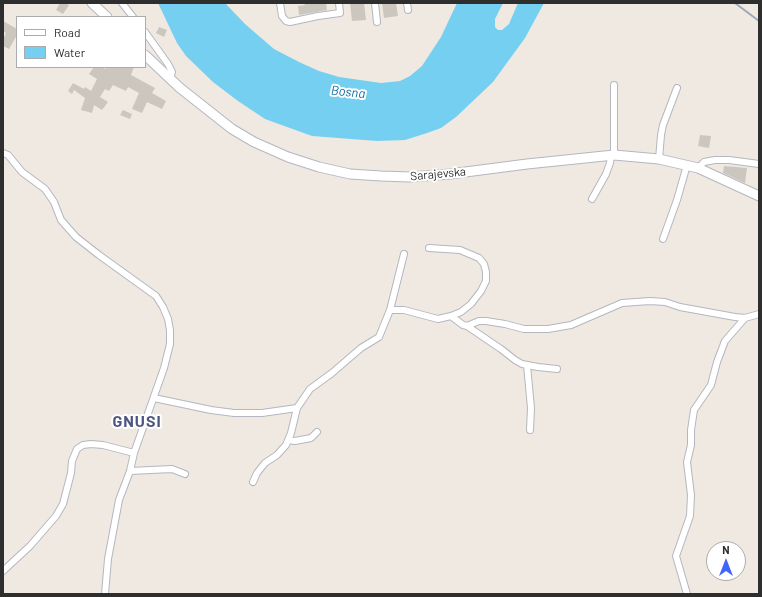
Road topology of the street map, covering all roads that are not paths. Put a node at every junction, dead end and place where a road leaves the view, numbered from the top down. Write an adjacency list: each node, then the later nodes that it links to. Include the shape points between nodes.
1 (92, 3): 6 (main road)
2 (122, 3): 7 (street)
3 (280, 3): 4 (street, via 282,16 290,22 340,14)
4 (340, 3)
5 (375, 3): 8 (street)
6 (105, 16)
7 (132, 16)
8 (377, 22)
9 (146, 33): 11 (street, via 168,64 172,72)
10 (146, 56): 11 (main road, Sarajevska)
11 (170, 79): 15 (main road, Sarajevska, via 232,129 254,142 288,158 350,174 410,177)
12 (614, 85): 15 (street)
13 (676, 88): 16 (street, via 663,125)
14 (3, 153): 32 (street, via 8,155 22,172 45,189 54,202 61,220 76,237 156,296 163,307 168,319 170,344)
15 (612, 156): 16 (main road, Sarajevska); 21 (street, via 606,174)
16 (659, 159): 18 (main road, Sarajevska)
17 (759, 164): 19 (street, via 714,160 704,162)
18 (687, 165): 19 (main road, Sarajevska); 22 (street)
19 (698, 168): 20 (main road, Sarajevska)
20 (759, 196)
21 (592, 199)
22 (663, 239)
23 (428, 248): 27 (street, via 460,250 479,258 484,264 486,281 481,291 471,304)
24 (404, 254): 25 (street)
25 (390, 310): 27 (street, via 404,310 438,319); 33 (street, via 379,337 361,348 310,389)
26 (759, 314): 28 (street)
27 (451, 316): 29 (street)
28 (745, 318): 29 (street, via 650,301 622,303 571,324 548,329 524,329 486,321); 43 (street, via 725,341 712,385 694,410 687,462 691,495 690,516 676,556)
29 (467, 326): 30 (street)
30 (527, 366): 31 (street); 34 (street, via 531,408)
31 (557, 368)
32 (154, 398): 33 (street, via 234,413 262,413); 37 (street)
33 (297, 408): 36 (street)
34 (530, 430)
35 (317, 432): 36 (street, via 311,438)
36 (288, 440): 40 (street, via 283,450 257,473)
37 (134, 453): 38 (street); 41 (street, via 91,444 77,449 63,504 56,516 30,546)
38 (130, 471): 39 (street, via 172,469); 42 (street, via 119,500 108,559)
39 (185, 474)
40 (253, 482)
41 (3, 571)
42 (105, 594)
43 (687, 594)

